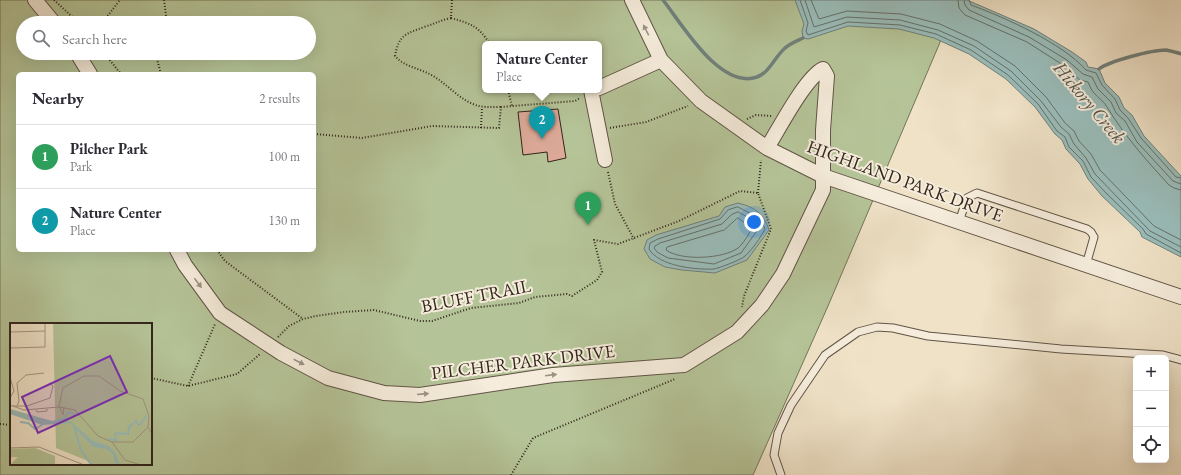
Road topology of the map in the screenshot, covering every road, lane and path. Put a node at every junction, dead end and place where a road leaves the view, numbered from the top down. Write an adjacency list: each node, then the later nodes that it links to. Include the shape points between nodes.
1 (35, 0): 7 (street)
2 (54, 0): 8 (path)
3 (120, 0): 9 (path)
4 (164, 0): 10 (path)
5 (452, 0): 11 (path)
6 (632, 0): 16 (street, HIGHLAND PARK DRIVE, one-way to 6)
7 (48, 16)
8 (71, 16)
9 (107, 16)
10 (166, 16)
11 (451, 18): 12 (path, via 481,30); 26 (path, via 410,31 397,44 395,56 400,62 432,75 461,98)
12 (488, 41)
13 (81, 60): 17 (street)
14 (110, 60): 18 (path)
15 (157, 60): 19 (path)
16 (661, 60): 20 (street); 24 (street, HIGHLAND PARK DRIVE)
17 (89, 72)
18 (120, 72)
19 (160, 72)
20 (602, 86)
21 (509, 93): 25 (path)
22 (589, 93): 25 (path, via 575,101)
23 (594, 93): 31 (street)
24 (701, 101): 29 (street, HIGHLAND PARK DRIVE); 31 (path, via 646,122)
25 (512, 106): 27 (path)
26 (482, 107): 27 (path); 30 (path)
27 (501, 107): 30 (path, via 499,128)
28 (785, 119): 29 (path, via 756,115); 33 (street); 35 (street, PILCHER PARK DRIVE, via 817,72 823,69 827,76)
29 (733, 125): 33 (street, HIGHLAND PARK DRIVE)
30 (481, 128): 32 (path, via 432,126 362,138)
31 (599, 130): 34 (street)
32 (316, 134)
33 (767, 148): 35 (street, HIGHLAND PARK DRIVE)
34 (605, 160): 37 (path, via 615,204)
35 (823, 176): 36 (street, HIGHLAND PARK DRIVE); 45 (street, PILCHER PARK DRIVE, one-way to 35, via 328,378 384,392 420,394 553,375 684,365 737,332 762,305 790,260 823,190)
36 (959, 222): 40 (street, HIGHLAND PARK DRIVE); 40 (lane, via 967,198 977,193 1087,229 1094,237)
37 (634, 239): 42 (path, via 679,222 740,191 758,193 771,229 744,296); 44 (path, BLUFF TRAIL, via 618,244 594,240 602,272 597,280 572,296 567,294 535,297 519,303 471,308 432,321 420,321 374,310)
38 (178, 252): 43 (street, PILCHER PARK DRIVE, one-way to 43)
39 (219, 252): 44 (path, via 225,260)
40 (1086, 265): 41 (street, HIGHLAND PARK DRIVE)
41 (1181, 297)
42 (741, 310)
43 (220, 312): 45 (street, PILCHER PARK DRIVE); 49 (path)
44 (303, 319): 45 (path, BLUFF TRAIL, via 290,326)
45 (269, 345): 49 (path, BLUFF TRAIL, via 237,374)
46 (1181, 360): 53 (lane, via 1163,355 1061,349 928,336 893,328 878,327 858,332 825,355 791,405 778,433 774,455)
47 (678, 377): 52 (path, via 533,438)
48 (152, 378): 49 (path, BLUFF TRAIL)
49 (188, 386)
50 (0, 424): 51 (path)
51 (10, 425)
52 (511, 475)
53 (781, 475)

